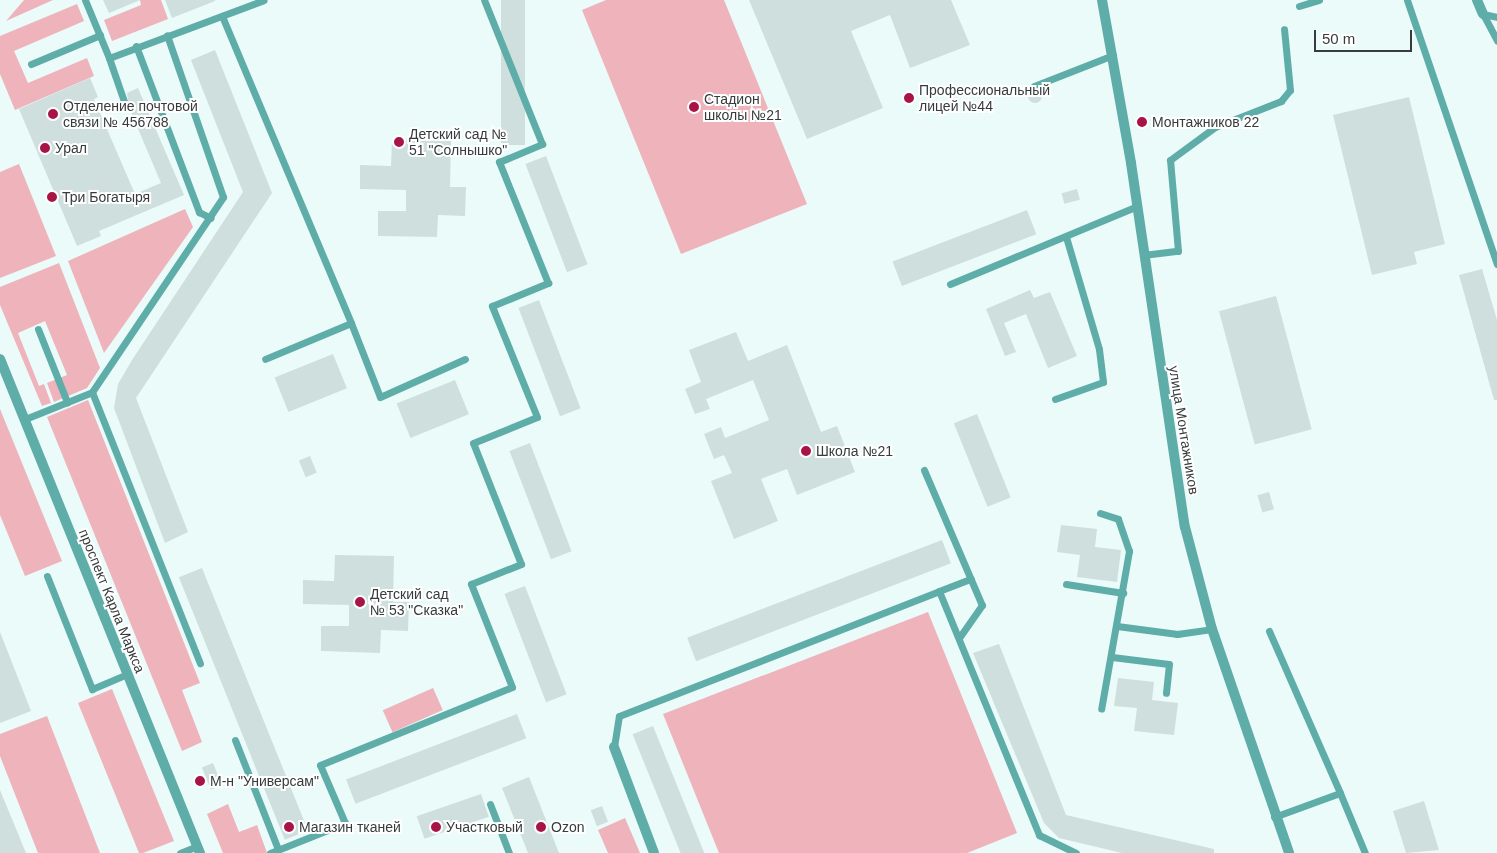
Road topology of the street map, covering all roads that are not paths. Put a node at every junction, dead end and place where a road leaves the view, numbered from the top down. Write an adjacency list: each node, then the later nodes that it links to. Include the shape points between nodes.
1 (85, 0): 13 (lane)
2 (264, 0): 10 (lane)
3 (484, 0): 60 (lane, via 542,144 499,162 548,283 492,306 537,417 472,443 521,564 471,584 512,687 320,765 345,823)
4 (1102, 0): 17 (street, улица Монтажников)
5 (1319, 0): 8 (lane)
6 (1407, 0): 26 (lane)
7 (1477, 0): 9 (street)
8 (1299, 6)
9 (1483, 14): 11 (lane); 15 (lane)
10 (222, 16): 14 (lane); 28 (lane)
11 (1497, 17)
12 (1284, 29): 25 (lane, via 1290,90 1281,101 1215,127 1170,160 1178,251)
13 (100, 35): 18 (lane); 19 (lane)
14 (167, 35): 16 (lane); 23 (lane, via 223,197)
15 (1497, 40)
16 (136, 46): 18 (lane); 23 (lane, via 199,212)
17 (1113, 55): 20 (lane); 22 (street, улица Монтажников)
18 (109, 58): 21 (lane)
19 (31, 64)
20 (1034, 86)
21 (126, 107)
22 (1137, 206): 24 (lane); 25 (street, улица Монтажников)
23 (211, 218): 34 (lane)
24 (1066, 237): 27 (lane); 35 (lane, via 1100,349 1103,382)
25 (1143, 255): 46 (street, улица Монтажников, via 1186,527)
26 (1497, 264)
27 (950, 284)
28 (351, 323): 31 (lane); 32 (lane, via 380,397)
29 (38, 329): 36 (lane)
30 (0, 359): 33 (street, проспект Карла Маркса)
31 (265, 359)
32 (465, 359)
33 (4, 379): 37 (street, проспект Карла Маркса)
34 (92, 392): 36 (lane); 50 (lane)
35 (1055, 399)
36 (67, 402): 37 (lane)
37 (25, 419): 51 (street, проспект Карла Маркса)
38 (924, 470): 41 (lane)
39 (1100, 513): 44 (lane, via 1118,519 1129,552)
40 (47, 576): 51 (lane, via 92,689)
41 (971, 579): 43 (lane); 48 (lane, via 982,604)
42 (1066, 584): 44 (lane)
43 (939, 591): 48 (lane); 55 (lane, via 619,716)
44 (1123, 593): 45 (lane)
45 (1117, 626): 46 (lane, via 1177,634); 49 (lane)
46 (1212, 629): 58 (street, улица Монтажников)
47 (1269, 631): 56 (lane)
48 (959, 638): 65 (lane, via 1038,835)
49 (1112, 657): 52 (lane, via 1169,664); 53 (lane)
50 (200, 663)
51 (127, 674): 59 (street, проспект Карла Маркса)
52 (1166, 693)
53 (1101, 709)
54 (235, 740): 60 (lane)
55 (614, 747): 64 (street)
56 (1340, 793): 58 (lane); 67 (lane)
57 (490, 804): 63 (lane)
58 (1274, 817): 66 (street, улица Монтажников)
59 (199, 849): 61 (lane)
60 (278, 849): 62 (lane)
61 (180, 853)
62 (270, 853)
63 (509, 853)
64 (654, 853)
65 (1076, 853)
66 (1289, 853)
67 (1366, 853)

